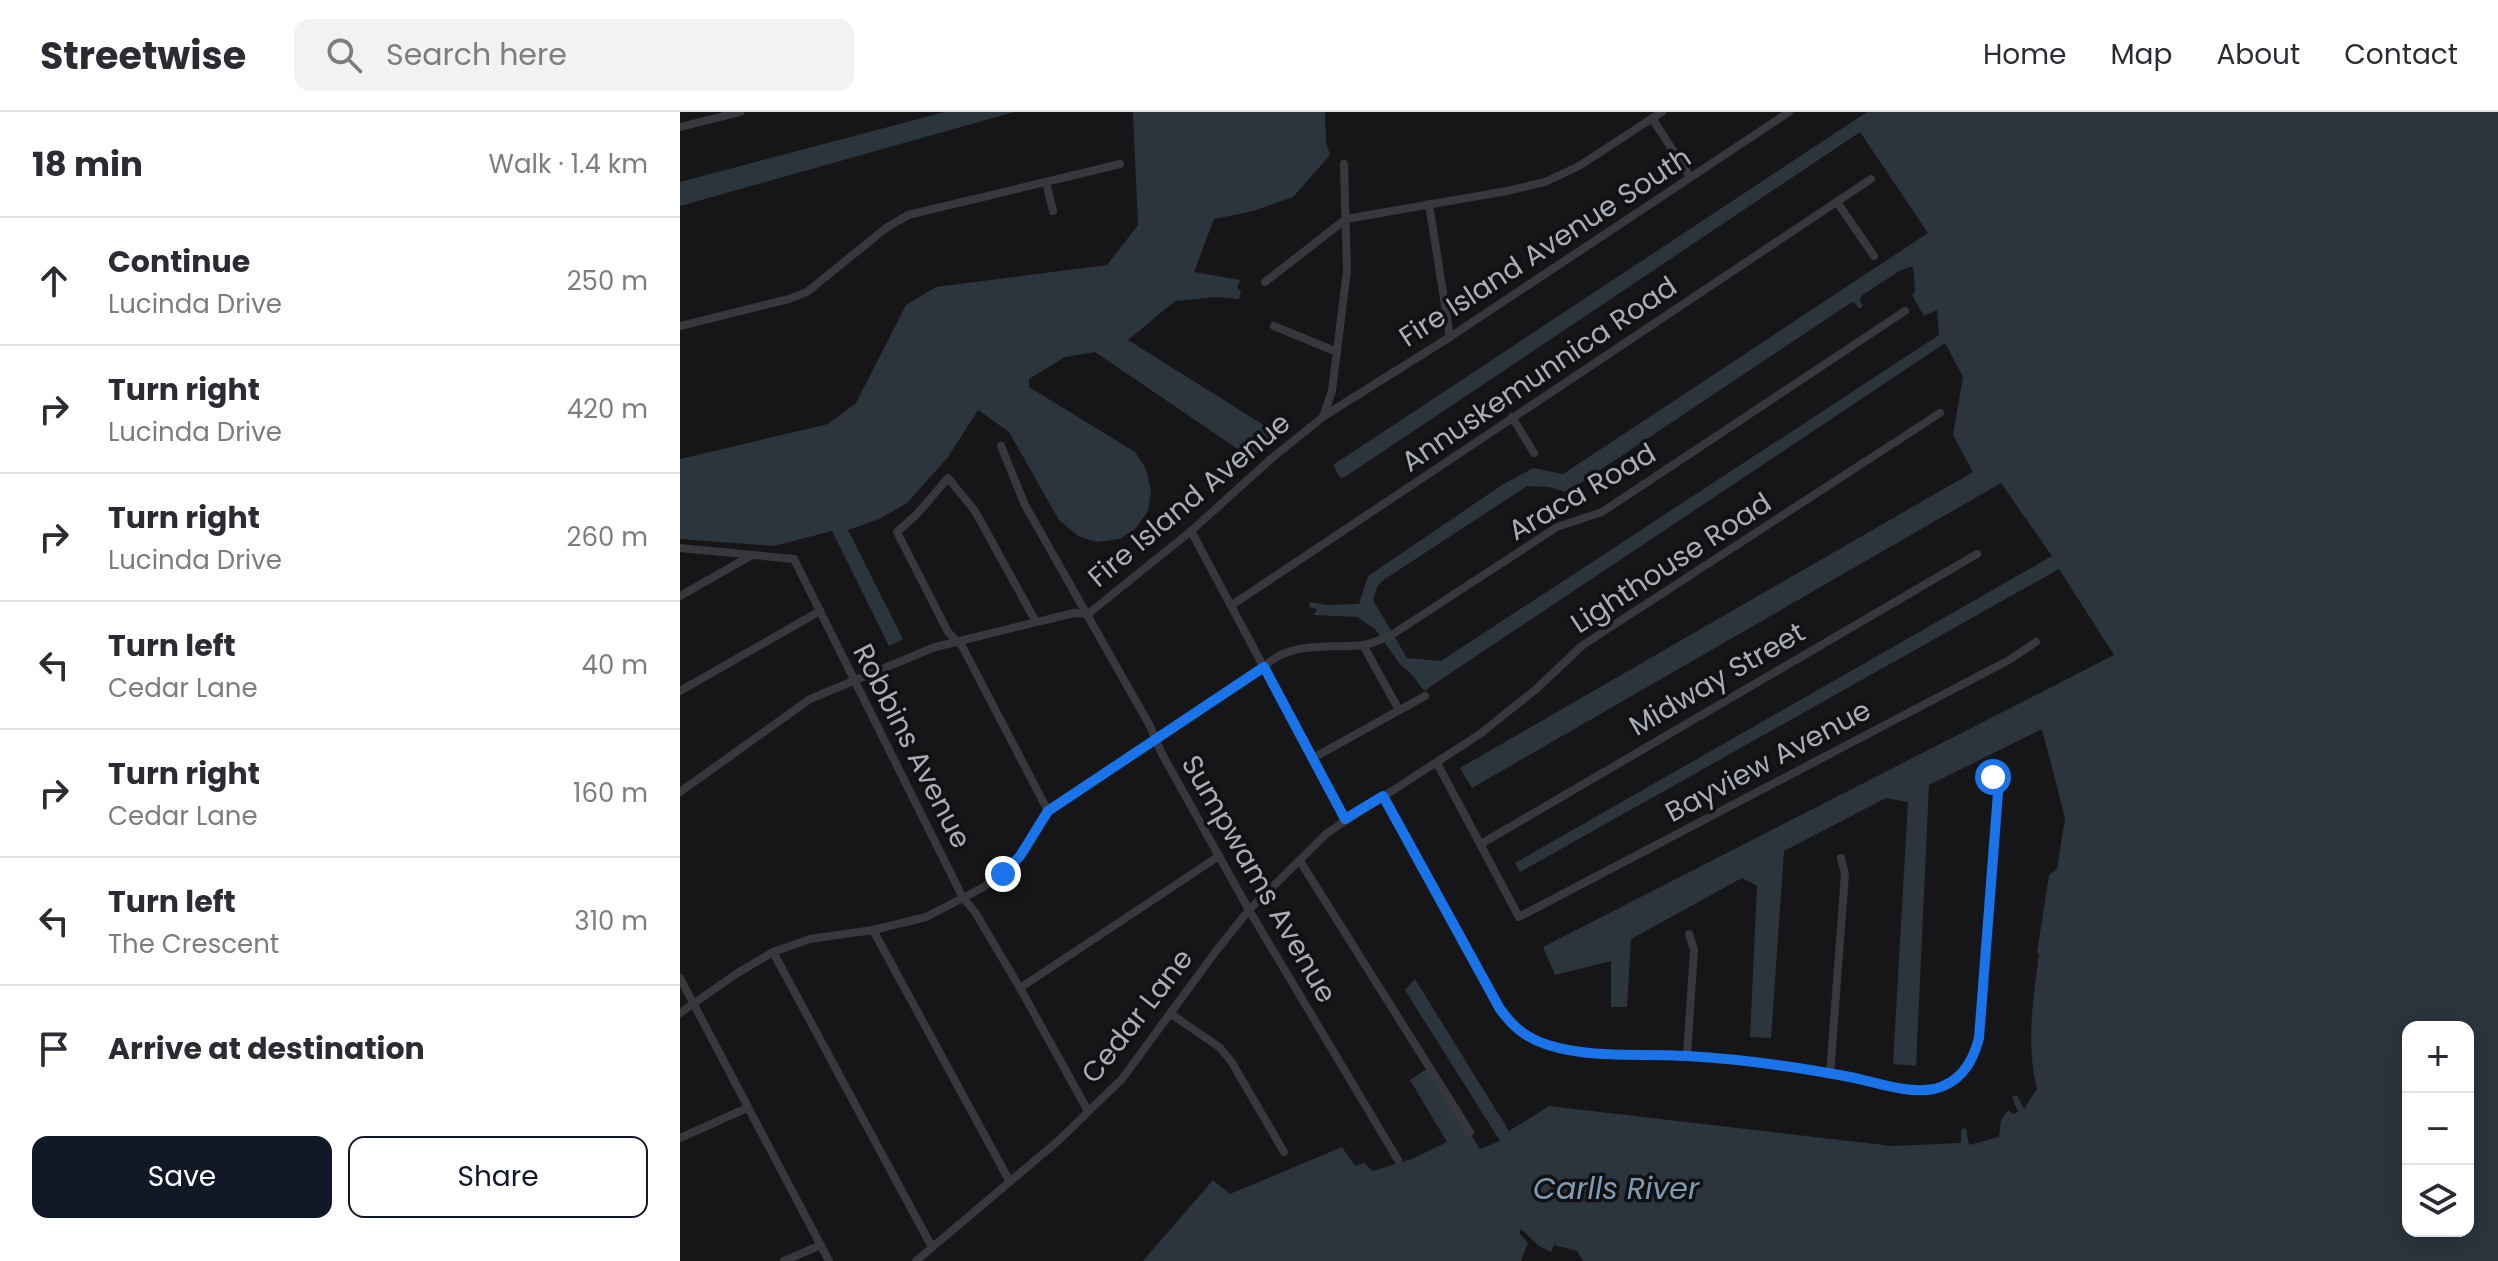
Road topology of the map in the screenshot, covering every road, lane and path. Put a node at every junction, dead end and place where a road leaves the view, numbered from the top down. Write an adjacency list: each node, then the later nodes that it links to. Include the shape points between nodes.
1 (740, 112): 5 (street)
2 (1662, 112): 4 (street)
3 (1783, 114): 8 (street, Fire Island Avenue South)
4 (1652, 118): 8 (street); 12 (street, via 1545,182)
5 (680, 127)
6 (1120, 164): 10 (street)
7 (1344, 164): 14 (street, Fire Island Avenue)
8 (1690, 177): 20 (street, Fire Island Avenue South)
9 (1871, 179): 11 (street, Annuskemunnica Road)
10 (1046, 182): 13 (street); 18 (street, via 908,215 807,292)
11 (1837, 202): 15 (street); 24 (street, Annuskemunnica Road)
12 (1429, 204): 14 (street); 20 (street)
13 (1053, 211)
14 (1346, 219): 16 (street); 21 (street, Fire Island Avenue, via 1347,271)
15 (1874, 256)
16 (1265, 282)
17 (1905, 311): 38 (street, Araca Road, via 1602,512 1557,527 1393,634)
18 (680, 326)
19 (1274, 326): 21 (street)
20 (1450, 337): 23 (street, Fire Island Avenue South)
21 (1337, 352): 23 (street, Fire Island Avenue)
22 (1940, 413): 46 (street, Lighthouse Road, via 1583,645 1510,711)
23 (1323, 417): 27 (street, Fire Island Avenue)
24 (1512, 417): 26 (street); 32 (street, Annuskemunnica Road)
25 (1001, 446): 34 (street, Sumpwams Avenue, via 1025,505)
26 (1534, 453)
27 (1191, 531): 32 (street); 34 (street, Fire Island Avenue)
28 (680, 548): 30 (street)
29 (1977, 554): 52 (street, Midway Street)
30 (753, 555): 31 (street); 33 (street, Robbins Avenue, via 794,559)
31 (680, 596)
32 (1232, 605): 39 (street)
33 (820, 611): 40 (street, Robbins Avenue); 41 (street)
34 (1088, 614): 35 (street, Fire Island Avenue); 44 (street, Sumpwams Avenue)
35 (1036, 622): 36 (street, Fire Island Avenue); 36 (street, via 975,511 948,478 897,532)
36 (956, 641): 40 (street, Fire Island Avenue); 50 (street)
37 (2036, 642): 52 (street, Bayview Avenue, via 1519,917)
38 (1363, 645): 39 (street, Araca Road, via 1299,649); 43 (street)
39 (1264, 667): 44 (street, Araca Road); 45 (street)
40 (855, 681): 48 (street, Fire Island Avenue, via 810,699); 56 (street, Robbins Avenue)
41 (680, 691)
42 (1425, 696): 43 (street)
43 (1399, 710): 45 (street)
44 (1156, 739): 50 (street, Araca Road); 53 (street, Sumpwams Avenue)
45 (1313, 758): 51 (street)
46 (1437, 763): 49 (street, Cedar Lane); 52 (street)
47 (1993, 777): 67 (street, via 1998,793 1974,1056 1951,1083 1920,1091)
48 (680, 792)
49 (1383, 796): 51 (street, Cedar Lane); 66 (street, via 1513,1027 1570,1050)
50 (1048, 811): 56 (street, via 1003,874)
51 (1345, 819): 55 (street, Cedar Lane)
52 (1481, 844)
53 (1219, 856): 57 (street, Sumpwams Avenue); 62 (street)
54 (1841, 858): 67 (street, via 1845,874)
55 (1300, 861): 57 (street, Cedar Lane); 70 (street)
56 (963, 898): 58 (street, via 926,917); 62 (street, Robbins Avenue)
57 (1249, 910): 65 (street, Cedar Lane); 73 (street, Sumpwams Avenue)
58 (873, 930): 60 (street, via 810,939); 74 (street)
59 (1689, 934): 66 (street, via 1694,950)
60 (773, 952): 63 (street); 76 (street)
61 (680, 978): 63 (street)
62 (1020, 988): 69 (street, Robbins Avenue)
63 (693, 1005): 64 (street); 68 (street)
64 (680, 1013)
65 (1171, 1014): 69 (street, Cedar Lane, via 1122,1079); 72 (street, via 1231,1061)
66 (1687, 1056): 67 (street)
67 (1830, 1074)
68 (747, 1108): 71 (street); 75 (street)
69 (1088, 1111): 74 (street, Cedar Lane)
70 (1470, 1132)
71 (680, 1138)
72 (1284, 1152)
73 (1398, 1160)
74 (1010, 1182): 76 (street, Cedar Lane)
75 (821, 1245): 77 (street); 78 (street)
76 (932, 1247): 79 (street, Cedar Lane)
77 (784, 1261)
78 (829, 1261)
79 (916, 1261)

